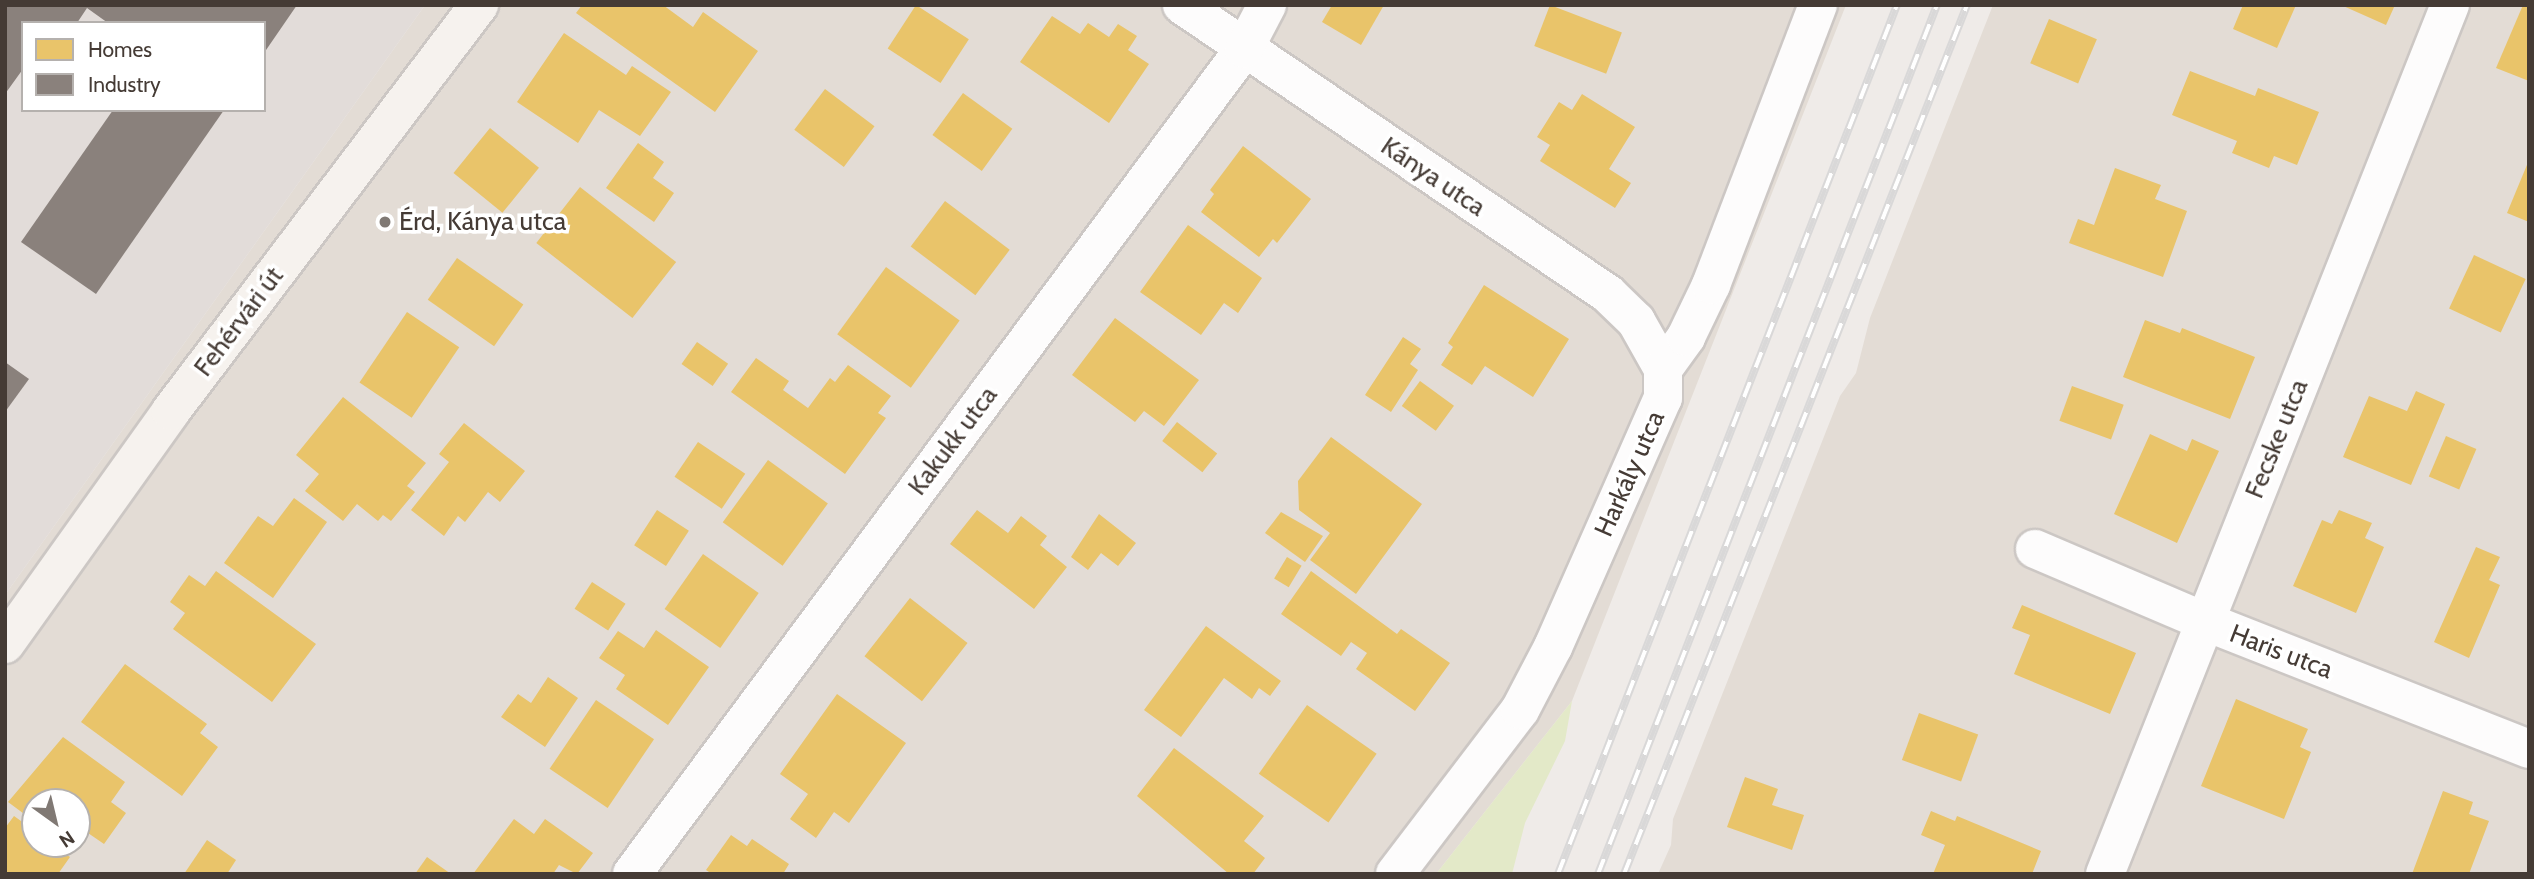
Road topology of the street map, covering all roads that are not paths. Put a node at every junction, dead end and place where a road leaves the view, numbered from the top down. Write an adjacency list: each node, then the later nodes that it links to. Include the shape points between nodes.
1 (479, 5): 10 (main road, Fehérvári út, via 171,411)
2 (1182, 5): 6 (street, Kánya utca)
3 (1267, 5): 6 (street, Kakukk utca)
4 (1818, 5): 7 (street, via 1711,285 1686,337)
5 (2450, 5): 9 (street, Fecske utca)
6 (1244, 49): 7 (street, Kánya utca, via 1608,294 1636,321); 12 (street, Kakukk utca)
7 (1663, 369): 13 (street, Harkály utca, via 1663,398 1553,647 1520,710)
8 (2035, 549): 9 (street, Haris utca)
9 (2204, 621): 11 (street, Haris utca); 14 (street, Fecske utca)
10 (5, 644)
11 (2529, 749)
12 (632, 874)
13 (1395, 874)
14 (2105, 874)

